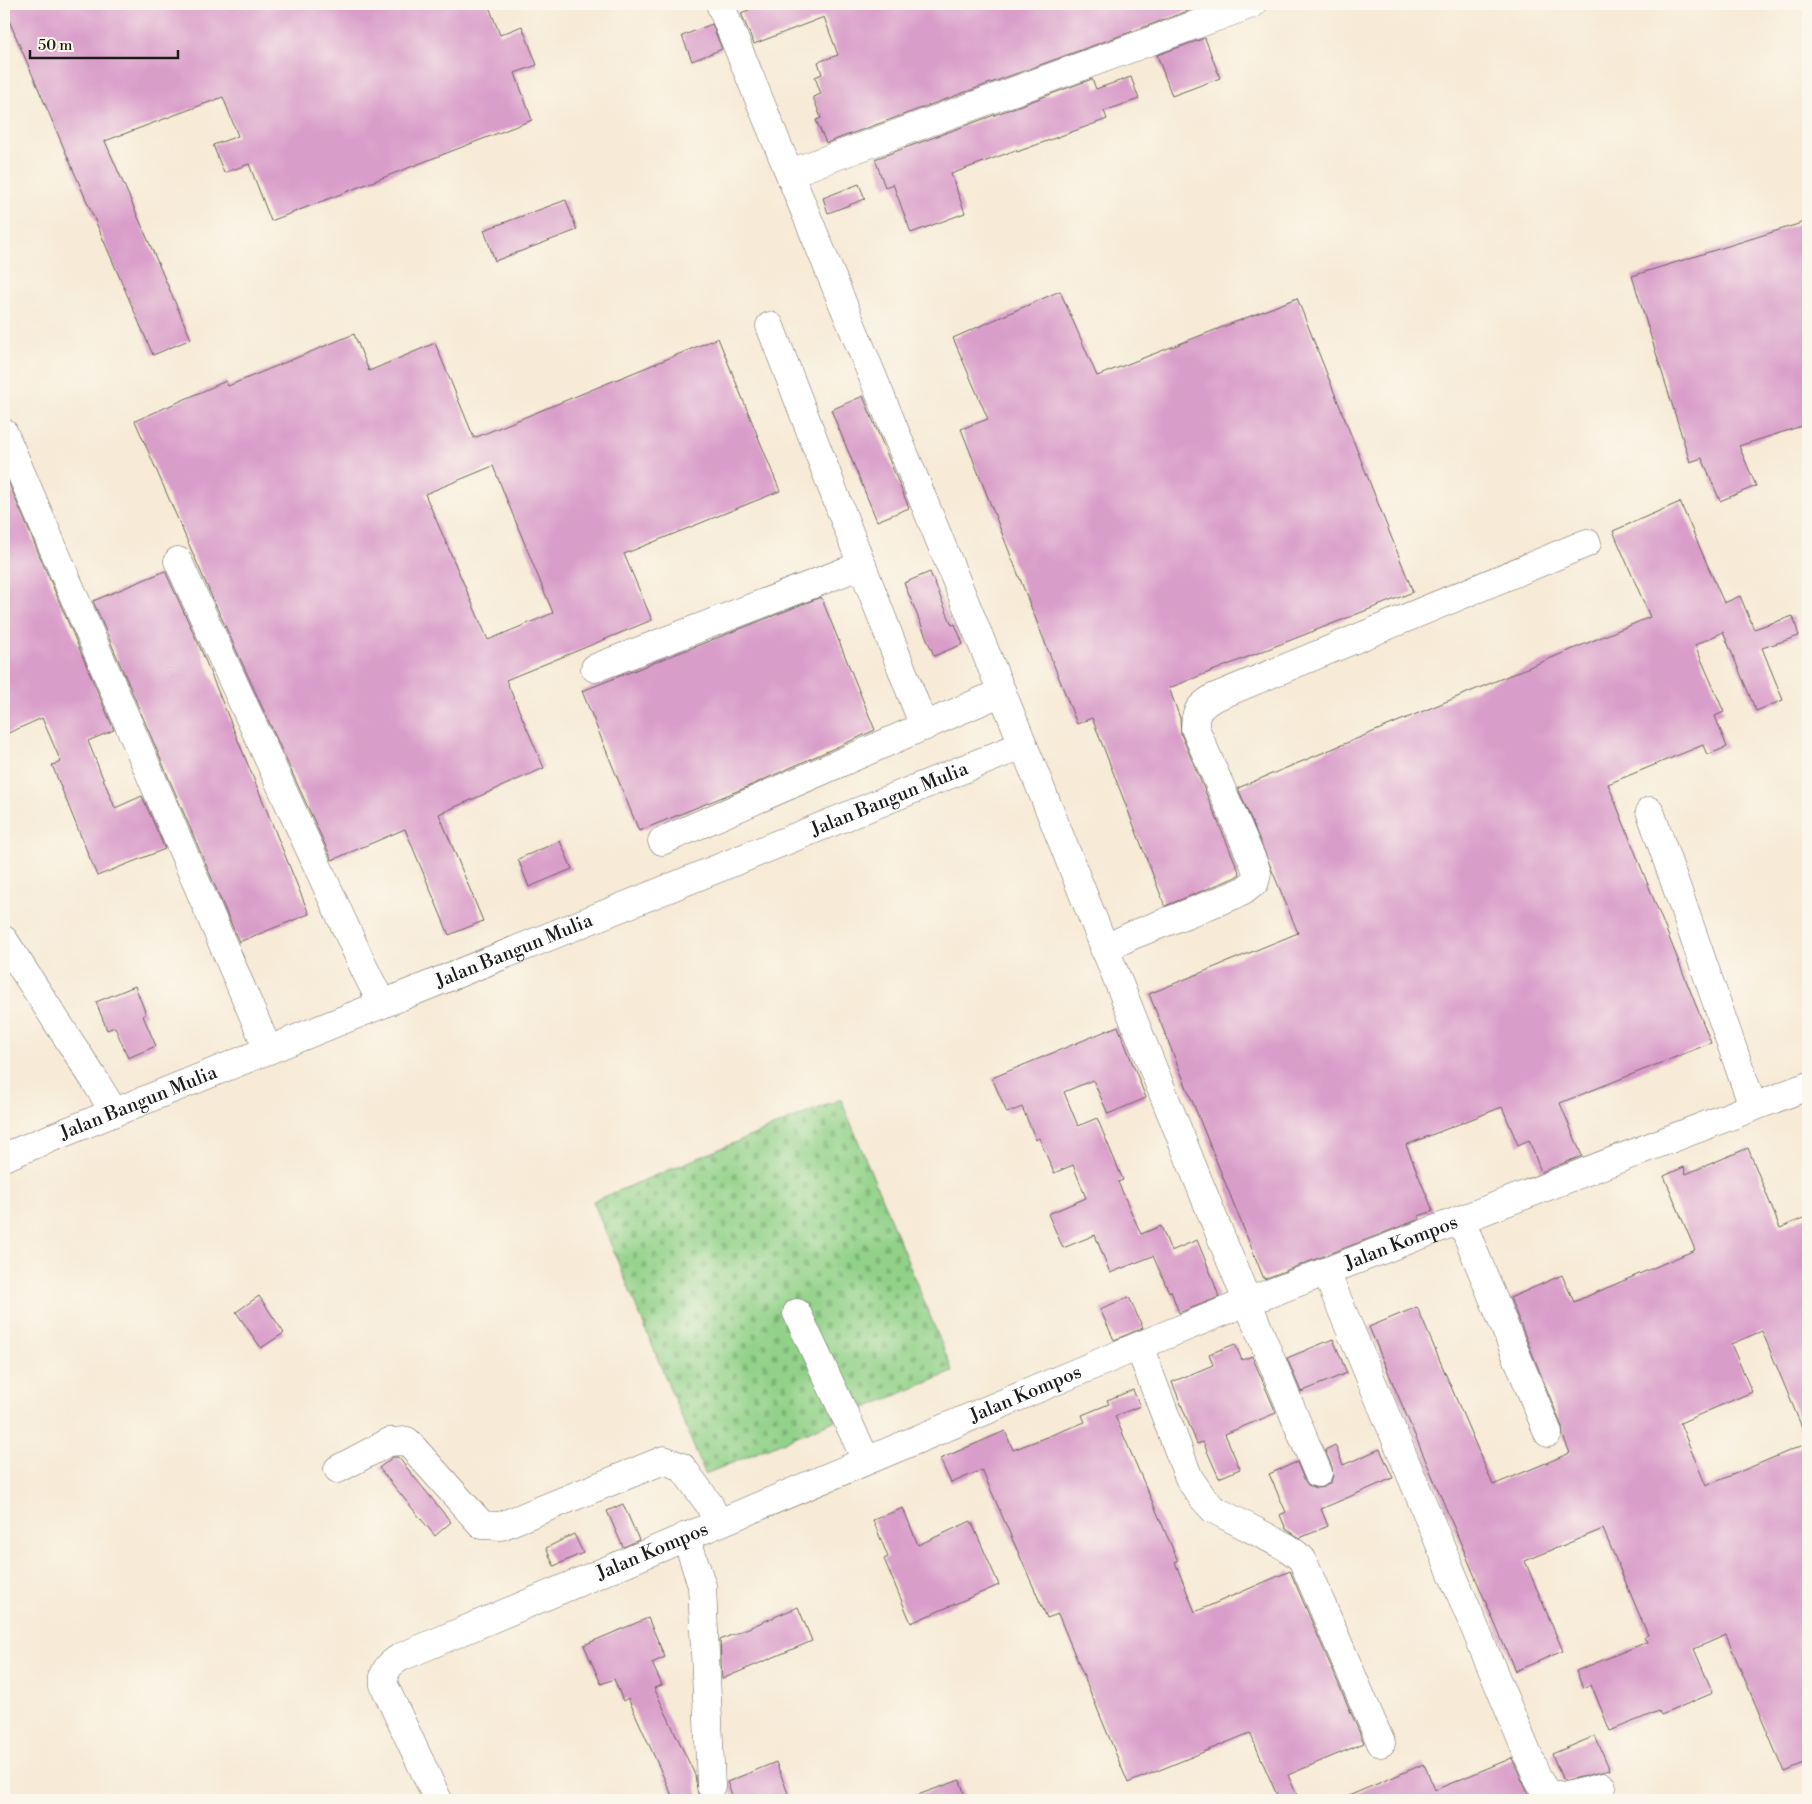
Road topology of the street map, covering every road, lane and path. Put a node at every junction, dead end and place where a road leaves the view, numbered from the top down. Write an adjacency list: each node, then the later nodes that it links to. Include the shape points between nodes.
1 (720, 4): 3 (street)
2 (1252, 4): 3 (street)
3 (790, 173): 10 (street)
4 (770, 326): 8 (street)
5 (4, 434): 18 (street)
6 (1587, 543): 16 (street, via 1213,698 1201,706 1195,716 1195,728 1254,864 1255,882 1242,892)
7 (178, 561): 17 (street)
8 (862, 565): 9 (street); 11 (street)
9 (595, 668)
10 (1002, 692): 11 (street); 12 (street)
11 (924, 727): 14 (street)
12 (1023, 745): 16 (street); 17 (street, Jalan Bangun Mulia)
13 (1650, 811): 20 (street)
14 (662, 841)
15 (4, 940): 21 (street)
16 (1104, 949): 25 (street)
17 (382, 1004): 18 (street, Jalan Bangun Mulia)
18 (268, 1050): 21 (street, Jalan Bangun Mulia)
19 (1808, 1086): 20 (street, Jalan Kompos)
20 (1753, 1107): 23 (street, Jalan Kompos)
21 (114, 1112): 22 (street, Jalan Bangun Mulia)
22 (4, 1157)
23 (1461, 1220): 24 (street, Jalan Kompos); 28 (street)
24 (1326, 1272): 25 (street, Jalan Kompos); 36 (street, via 1538,1779 1547,1794 1562,1797)
25 (1247, 1302): 27 (street, Jalan Kompos); 31 (street)
26 (797, 1313): 29 (street)
27 (1139, 1346): 29 (street, Jalan Kompos); 34 (street, via 1189,1478 1202,1497 1213,1509 1288,1548 1302,1559)
28 (1548, 1433)
29 (866, 1460): 32 (street, Jalan Kompos)
30 (338, 1468): 32 (street, via 389,1442 408,1441 482,1524 501,1526 664,1460 682,1467 709,1504)
31 (1318, 1473)
32 (718, 1523): 33 (street, Jalan Kompos)
33 (686, 1536): 35 (street, via 702,1586); 37 (street, Jalan Kompos, via 401,1657 386,1669 384,1685)
34 (1380, 1743)
35 (711, 1786)
36 (1602, 1787)
37 (438, 1800)

